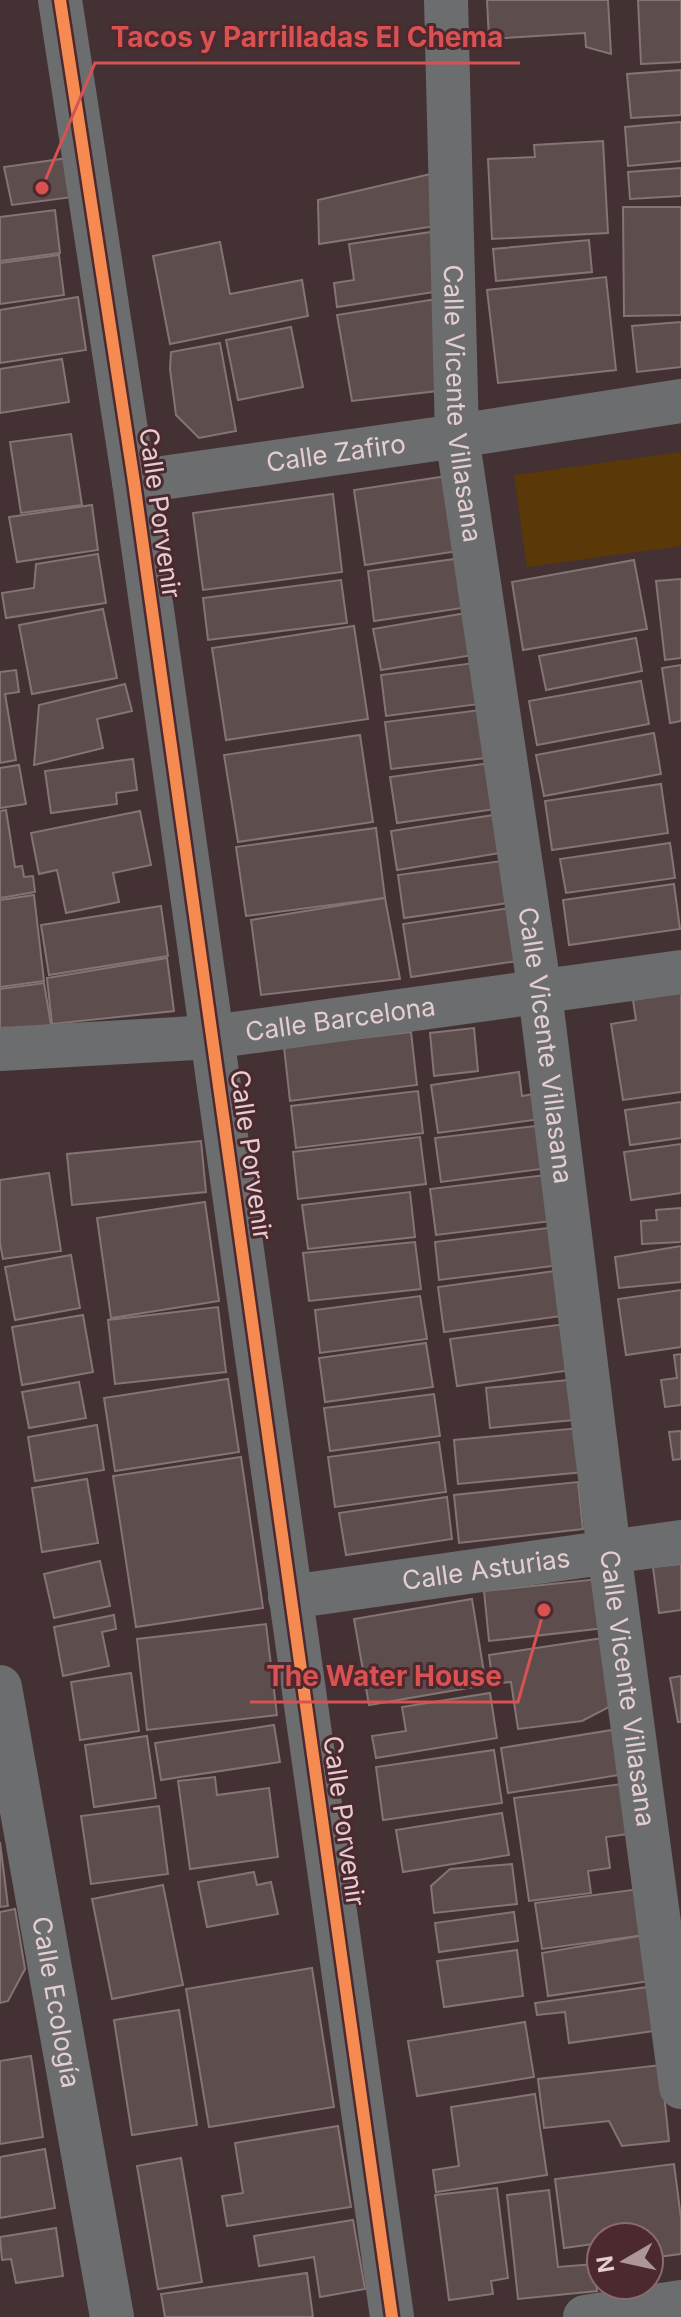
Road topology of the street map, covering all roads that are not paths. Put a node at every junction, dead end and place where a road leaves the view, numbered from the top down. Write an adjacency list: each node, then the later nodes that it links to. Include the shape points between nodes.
1 (60, 0): 5 (street, Calle Porvenir)
2 (446, 0): 4 (street, Calle Vicente Villasana)
3 (681, 401): 4 (street, Calle Zafiro)
4 (457, 436): 5 (street, Calle Zafiro); 7 (street, Calle Vicente Villasana)
5 (134, 482): 8 (street, Calle Porvenir)
6 (681, 972): 7 (street, Calle Barcelona)
7 (540, 993): 8 (street, Calle Barcelona); 11 (street, Calle Vicente Villasana)
8 (212, 1037): 9 (street, Calle Barcelona); 12 (street, Calle Porvenir)
9 (0, 1049)
10 (681, 1542): 11 (street, Calle Asturias)
11 (609, 1551): 12 (street, Calle Asturias); 14 (street, Calle Vicente Villasana)
12 (290, 1597): 17 (street, Calle Porvenir)
13 (0, 1687): 16 (street, Calle Ecología)
14 (681, 2087)
15 (681, 2302): 18 (street)
16 (112, 2317)
17 (392, 2317)
18 (585, 2317)

